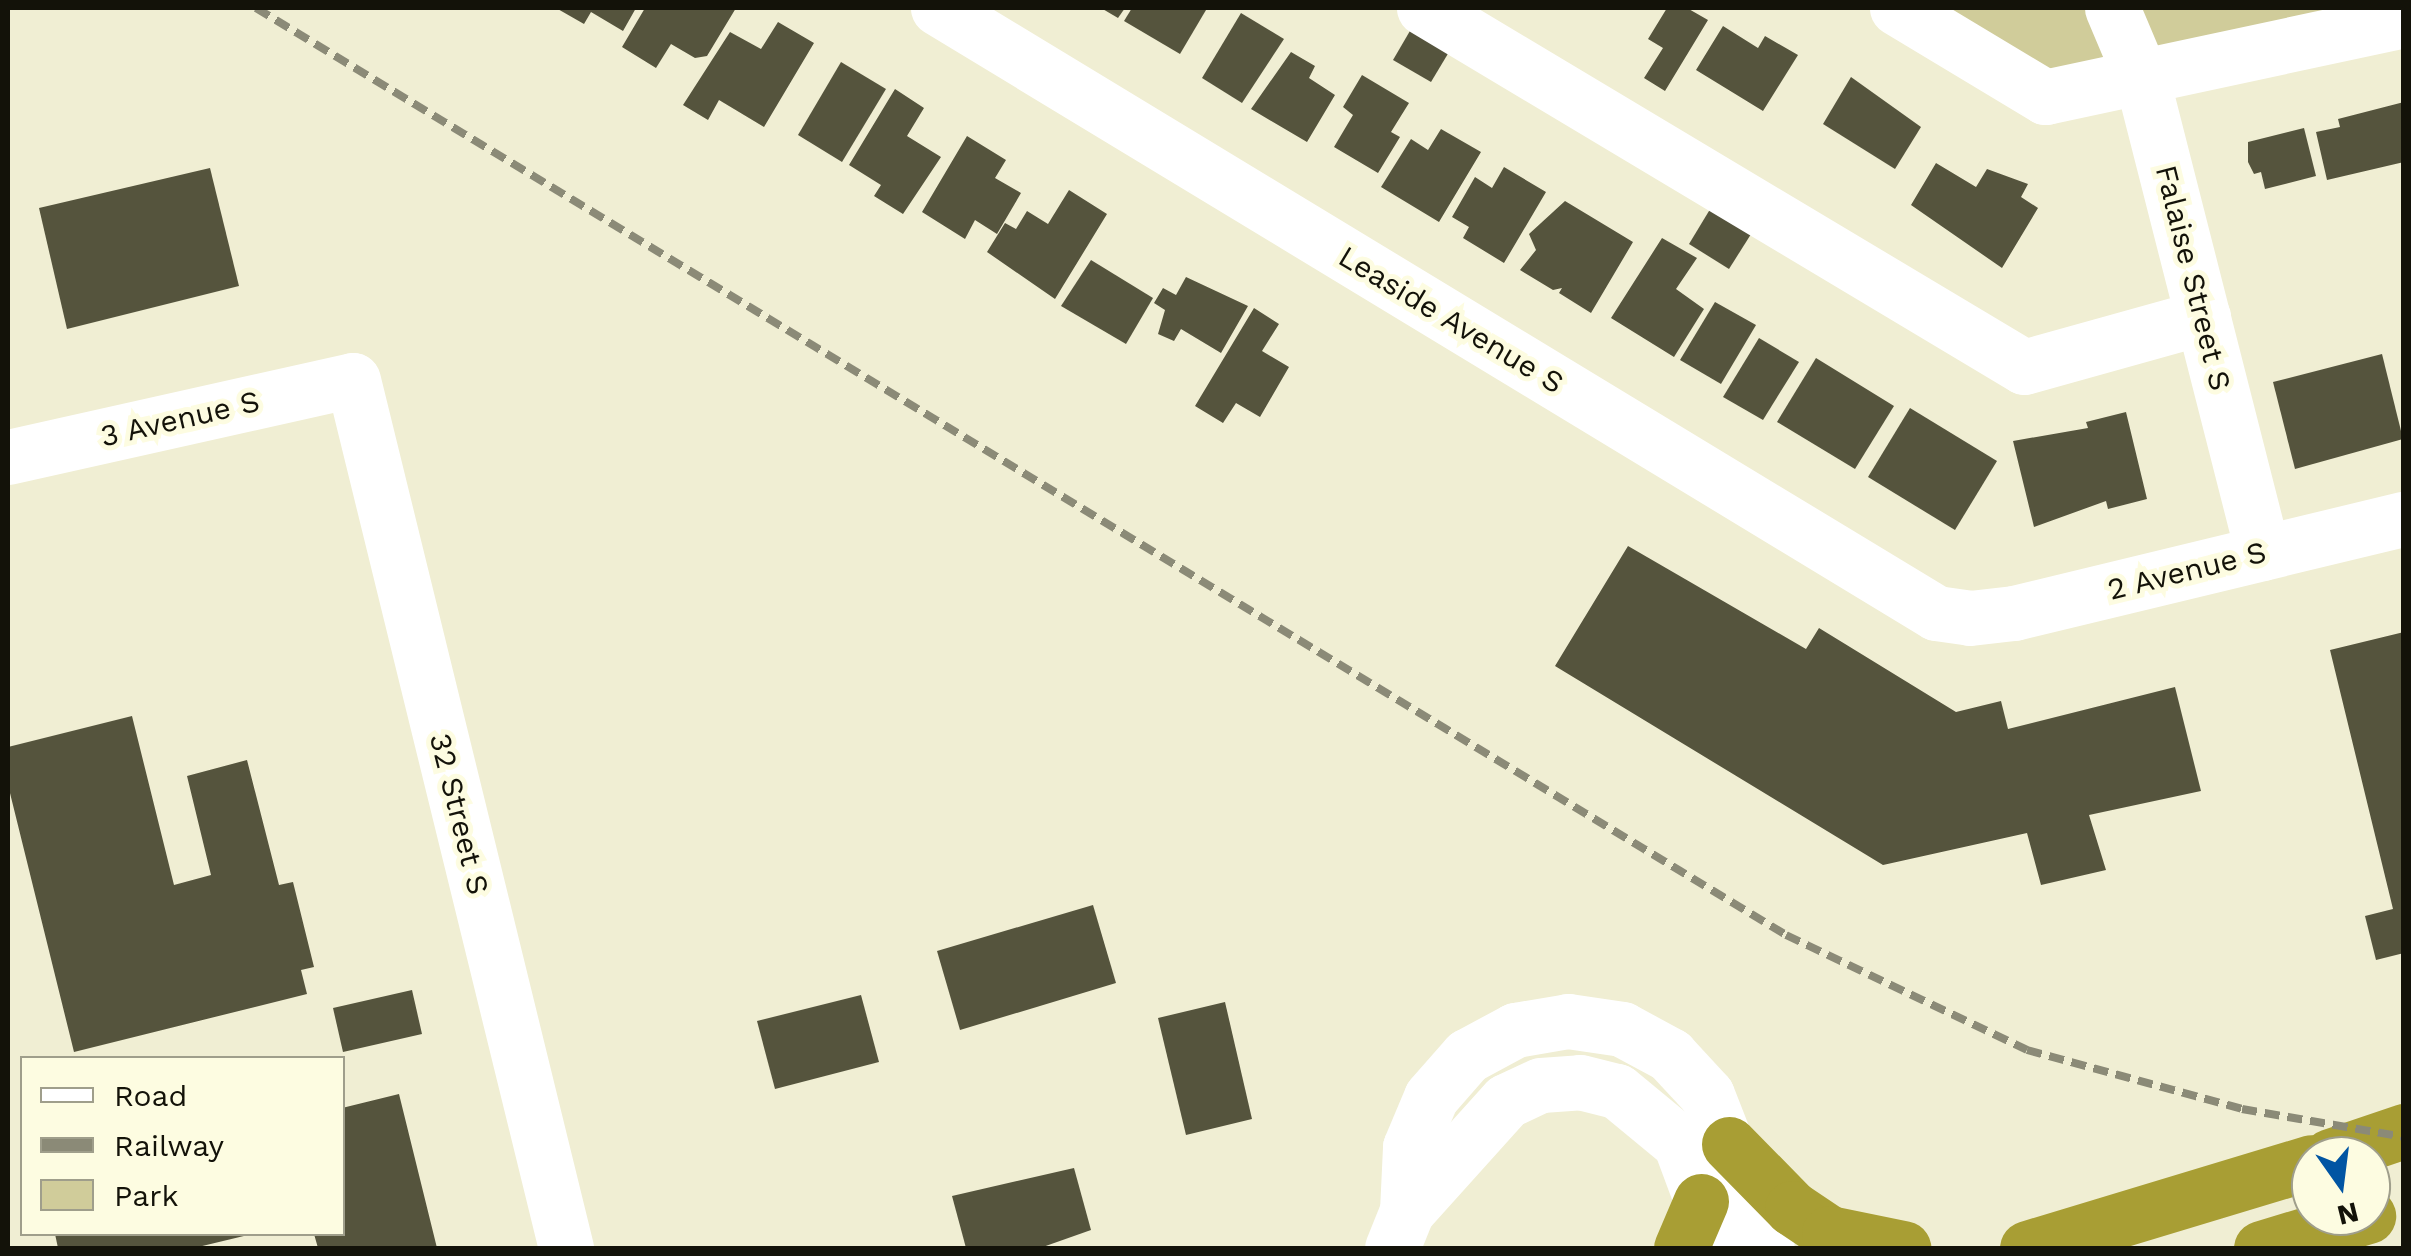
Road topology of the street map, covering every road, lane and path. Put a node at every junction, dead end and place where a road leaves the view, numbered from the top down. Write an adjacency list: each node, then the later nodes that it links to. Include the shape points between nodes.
1 (938, 8): 12 (street, Leaside Avenue S, via 1903,596 1936,613)
2 (1424, 8): 7 (street, via 2024,367)
3 (1898, 8): 6 (street, via 2045,97)
4 (2112, 8): 6 (street, Falaise Street S)
5 (2404, 20): 6 (street)
6 (2142, 79): 7 (street, Falaise Street S)
7 (2203, 317): 11 (street, Falaise Street S)
8 (353, 380): 9 (street, 3 Avenue S); 19 (street, 32 Street S)
9 (8, 457)
10 (2404, 519): 11 (street, 2 Avenue S)
11 (2263, 552): 12 (street, 2 Avenue S)
12 (1970, 618)
13 (1729, 1144): 15 (street, via 1707,1094 1670,1055 1622,1029 1568,1021 1514,1030 1467,1056 1430,1097 1410,1147); 20 (street); 21 (highway, via 1792,1208 1829,1233)
14 (2291, 1168): 18 (highway)
15 (1399, 1230): 16 (street, via 1506,1101 1541,1085 1580,1082 1618,1091 1670,1132)
16 (1701, 1233)
17 (2302, 1236): 22 (highway)
18 (2026, 1247)
19 (566, 1248)
20 (1767, 1248)
21 (1903, 1248)
22 (2261, 1248)

